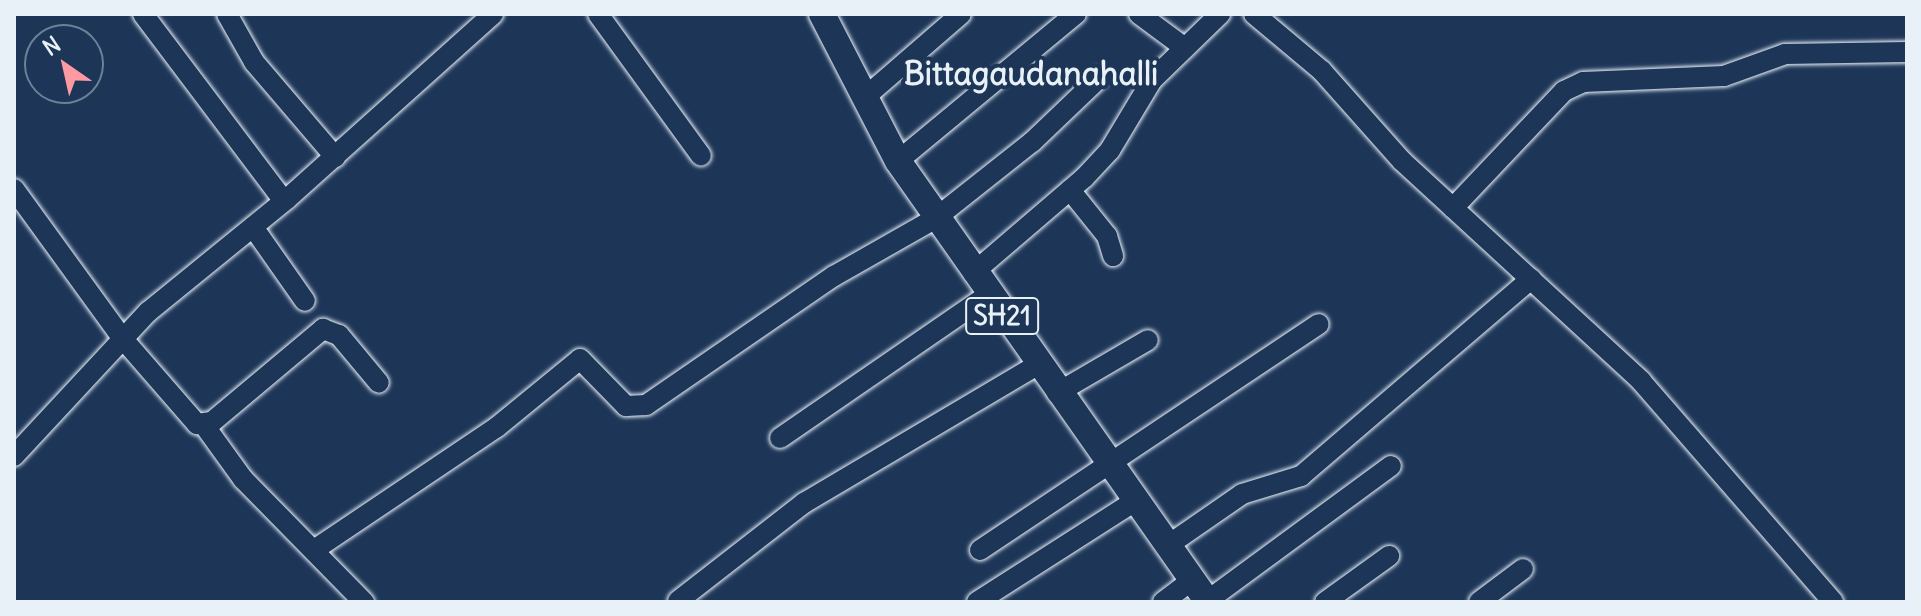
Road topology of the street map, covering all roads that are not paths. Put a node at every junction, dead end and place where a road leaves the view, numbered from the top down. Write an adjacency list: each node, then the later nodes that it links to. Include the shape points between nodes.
1 (143, 14): 20 (street)
2 (227, 14): 16 (street, via 254,62)
3 (493, 14): 16 (street)
4 (598, 14): 15 (street)
5 (961, 14): 14 (street)
6 (1076, 14): 17 (street)
7 (1139, 14): 11 (street)
8 (1220, 14): 11 (street)
9 (1254, 14): 21 (street, via 1322,71 1397,156)
10 (824, 15): 14 (main road, SH21)
11 (1185, 48): 19 (street, via 1146,88 1110,150)
12 (1907, 52): 21 (street, via 1785,54 1724,76 1583,82 1564,91)
13 (1100, 77): 22 (street, via 1032,142)
14 (864, 98): 17 (main road, SH21)
15 (701, 156)
16 (335, 157): 20 (street)
17 (898, 161): 22 (main road, SH21)
18 (14, 189): 30 (street)
19 (1070, 190): 24 (street, via 1107,236); 25 (street)
20 (284, 201): 23 (street)
21 (1453, 208): 26 (street)
22 (936, 218): 25 (main road, SH21); 42 (street, via 834,276 638,409 626,406 580,359 497,427)
23 (253, 227): 28 (street); 30 (street)
24 (1113, 256)
25 (973, 273): 27 (main road, SH21)
26 (1531, 279): 41 (street, via 1301,476 1242,494); 53 (street, via 1641,381)
27 (988, 295): 32 (main road, SH21); 36 (street)
28 (305, 301)
29 (1319, 324): 38 (street)
30 (123, 339): 35 (street, via 189,418); 37 (street)
31 (1148, 340): 34 (street)
32 (1037, 365): 34 (main road, SH21); 47 (street, via 819,493)
33 (379, 383): 35 (street, via 339,335 323,329)
34 (1057, 393): 38 (main road, SH21)
35 (204, 425): 42 (street, via 243,479)
36 (780, 438)
37 (14, 456)
38 (1107, 462): 40 (main road, SH21); 43 (street)
39 (1391, 466): 46 (street)
40 (1135, 501): 41 (main road, SH21); 49 (street)
41 (1167, 546): 46 (main road, SH21)
42 (314, 550): 48 (street)
43 (980, 550)
44 (1389, 556): 51 (street)
45 (1523, 569): 52 (street)
46 (1202, 594): 50 (street)
47 (678, 601)
48 (364, 602)
49 (977, 602)
50 (1163, 602)
51 (1325, 602)
52 (1479, 602)
53 (1833, 602)

